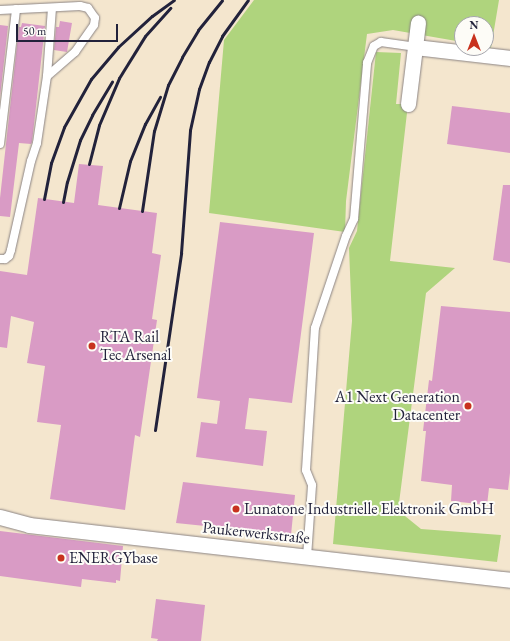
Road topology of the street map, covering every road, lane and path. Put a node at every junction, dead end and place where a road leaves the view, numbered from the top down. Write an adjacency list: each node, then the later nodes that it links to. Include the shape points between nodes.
1 (52, 8): 2 (lane); 7 (lane); 7 (lane, via 88,8 95,18 94,26 75,52)
2 (16, 9): 3 (lane); 9 (lane)
3 (0, 10)
4 (418, 23): 5 (street)
5 (415, 47): 6 (street); 8 (street); 12 (lane, via 381,42 374,46 367,63 354,219 315,328 306,470 312,485)
6 (510, 58)
7 (48, 76): 10 (lane, via 37,143 11,250 9,256)
8 (408, 104)
9 (0, 144)
10 (0, 259)
11 (0, 516): 12 (street, Paukerwerkstraße, via 29,525)
12 (307, 557): 13 (street, Paukerwerkstraße)
13 (510, 580)

